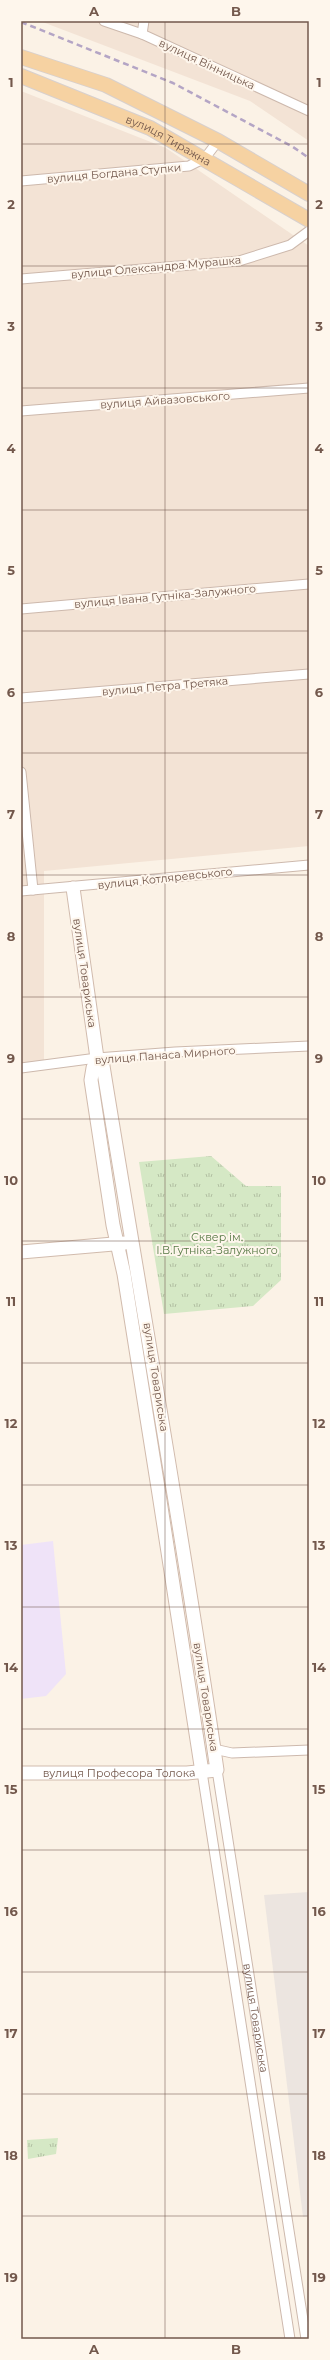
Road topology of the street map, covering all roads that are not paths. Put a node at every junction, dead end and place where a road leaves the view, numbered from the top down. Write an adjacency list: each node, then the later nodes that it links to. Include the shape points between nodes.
1 (104, 21): 3 (street, вулиця Вінницька)
2 (144, 21): 3 (street)
3 (142, 34): 6 (street, вулиця Вінницька)
4 (21, 57): 7 (main road, вулиця Тиражна, via 106,85)
5 (21, 76): 8 (main road, вулиця Тиражна, via 150,128)
6 (309, 111)
7 (218, 141): 8 (street); 10 (main road, вулиця Тиражна)
8 (205, 158): 9 (street, вулиця Богдана Ступки, via 189,166); 11 (main road, вулиця Тиражна)
9 (21, 181)
10 (309, 194)
11 (309, 220)
12 (309, 231): 13 (street, вулиця Олександра Мурашка, via 290,245 239,261)
13 (21, 279)
14 (309, 388): 15 (street, вулиця Айвазовського)
15 (21, 411)
16 (309, 584): 17 (street, вулиця Івана Гутніка-Залужного)
17 (21, 609)
18 (309, 674): 19 (street, вулиця Петра Третяка)
19 (21, 698)
20 (21, 772): 23 (street)
21 (309, 865): 22 (street, вулиця Котляревського, via 142,879)
22 (73, 888): 23 (street, вулиця Котляревського); 26 (street, вулиця Товариська)
23 (33, 890): 24 (street, вулиця Котляревського)
24 (21, 891)
25 (309, 1046): 26 (street, вулиця Панаса Мирного)
26 (98, 1058): 27 (street, вулиця Панаса Мирного); 28 (street, вулиця Товариська, via 105,1075); 29 (street, вулиця Товариська, via 92,1068 91,1080)
27 (21, 1068)
28 (132, 1242): 29 (street); 31 (street, вулиця Товариська)
29 (116, 1244): 30 (street); 32 (street, вулиця Товариська)
30 (21, 1252)
31 (138, 1273): 32 (street, via 130,1266); 33 (street, вулиця Товариська)
32 (124, 1274): 36 (street, вулиця Товариська)
33 (214, 1749): 34 (street, via 232,1753); 35 (street, вулиця Товариська)
34 (309, 1750)
35 (217, 1770): 36 (street, вулиця Професора Толока); 38 (street, вулиця Товариська)
36 (202, 1772): 37 (street, вулиця Професора Толока); 39 (street, вулиця Товариська)
37 (21, 1773)
38 (242, 1927): 39 (street); 41 (street, вулиця Товариська)
39 (227, 1929): 40 (street, вулиця Товариська)
40 (290, 2339)
41 (306, 2339)

